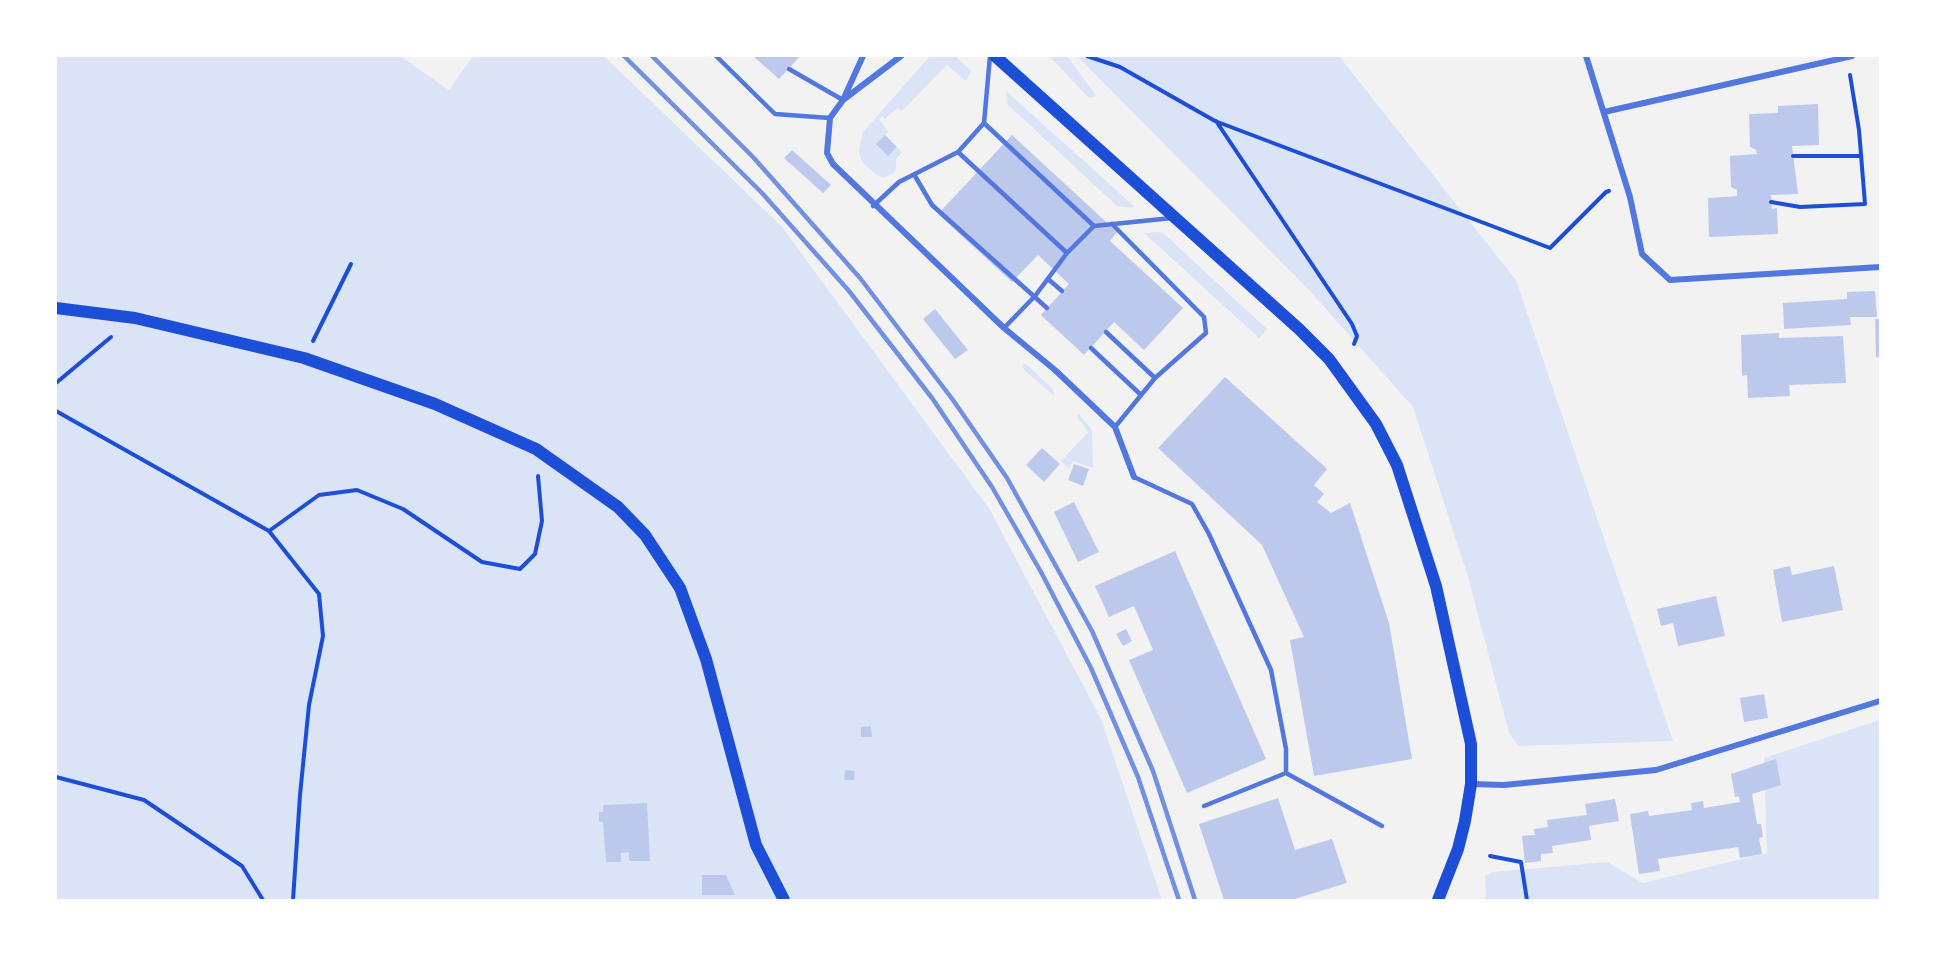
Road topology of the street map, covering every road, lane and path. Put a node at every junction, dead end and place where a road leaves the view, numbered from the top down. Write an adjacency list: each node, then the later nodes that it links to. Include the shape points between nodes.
1 (716, 56): 12 (lane, via 775,114)
2 (863, 56): 10 (street)
3 (901, 56): 10 (street)
4 (990, 56): 14 (lane)
5 (995, 56): 22 (main road)
6 (1087, 56): 13 (path, via 1120,67)
7 (1586, 56): 11 (street)
8 (1849, 56): 11 (street); 17 (path)
9 (789, 69): 10 (lane)
10 (843, 100): 12 (street)
11 (1604, 112): 19 (street)
12 (830, 118): 21 (street, via 827,153 832,164)
13 (1215, 121): 19 (path, via 1550,249 1606,192); 36 (path, via 1352,324 1357,336)
14 (984, 123): 15 (lane); 24 (lane)
15 (958, 152): 18 (lane); 25 (lane)
16 (1793, 156): 17 (path)
17 (1861, 156): 20 (path, via 1865,204 1800,207)
18 (915, 176): 21 (lane, via 899,182); 30 (lane, via 932,205)
19 (1628, 189): 27 (street, via 1642,254 1670,280)
20 (1771, 202)
21 (873, 206): 34 (street)
22 (1178, 217): 23 (lane); 50 (main road, via 1329,359 1376,424 1397,465 1436,586 1467,716)
23 (1112, 224): 24 (lane); 39 (lane, via 1204,317 1206,333)
24 (1094, 226): 25 (lane)
25 (1067, 253): 28 (lane)
26 (351, 264): 38 (path)
27 (1881, 267)
28 (1048, 279): 29 (lane); 30 (lane)
29 (1062, 291)
30 (1035, 296): 32 (lane); 34 (lane)
31 (56, 308): 33 (main road)
32 (1047, 308)
33 (135, 318): 38 (main road); 40 (path)
34 (1004, 328): 43 (street)
35 (1106, 332): 39 (lane)
36 (1354, 344)
37 (1091, 348): 41 (lane)
38 (304, 358): 44 (main road, via 435,404)
39 (1155, 378): 41 (lane)
40 (56, 383)
41 (1141, 395): 43 (lane)
42 (56, 411): 46 (path)
43 (1115, 428): 45 (street)
44 (536, 449): 46 (path, via 542,521 535,554 520,569 482,562 403,509 357,490 319,495); 56 (main road, via 618,507 645,535 680,588 706,659 756,845)
45 (1134, 477): 48 (lane, via 1192,504 1209,534 1271,670 1286,749)
46 (269, 531): 55 (path, via 319,594 324,636 309,705)
47 (1881, 701): 50 (street, via 1656,770 1504,785)
48 (1286, 773): 51 (lane); 52 (lane)
49 (56, 777): 54 (path, via 144,800 242,866)
50 (1471, 784): 57 (main road, via 1458,849)
51 (1204, 806)
52 (1382, 826)
53 (1490, 856): 58 (path, via 1521,862)
54 (263, 900)
55 (293, 900)
56 (784, 900)
57 (1437, 900)
58 (1527, 900)

